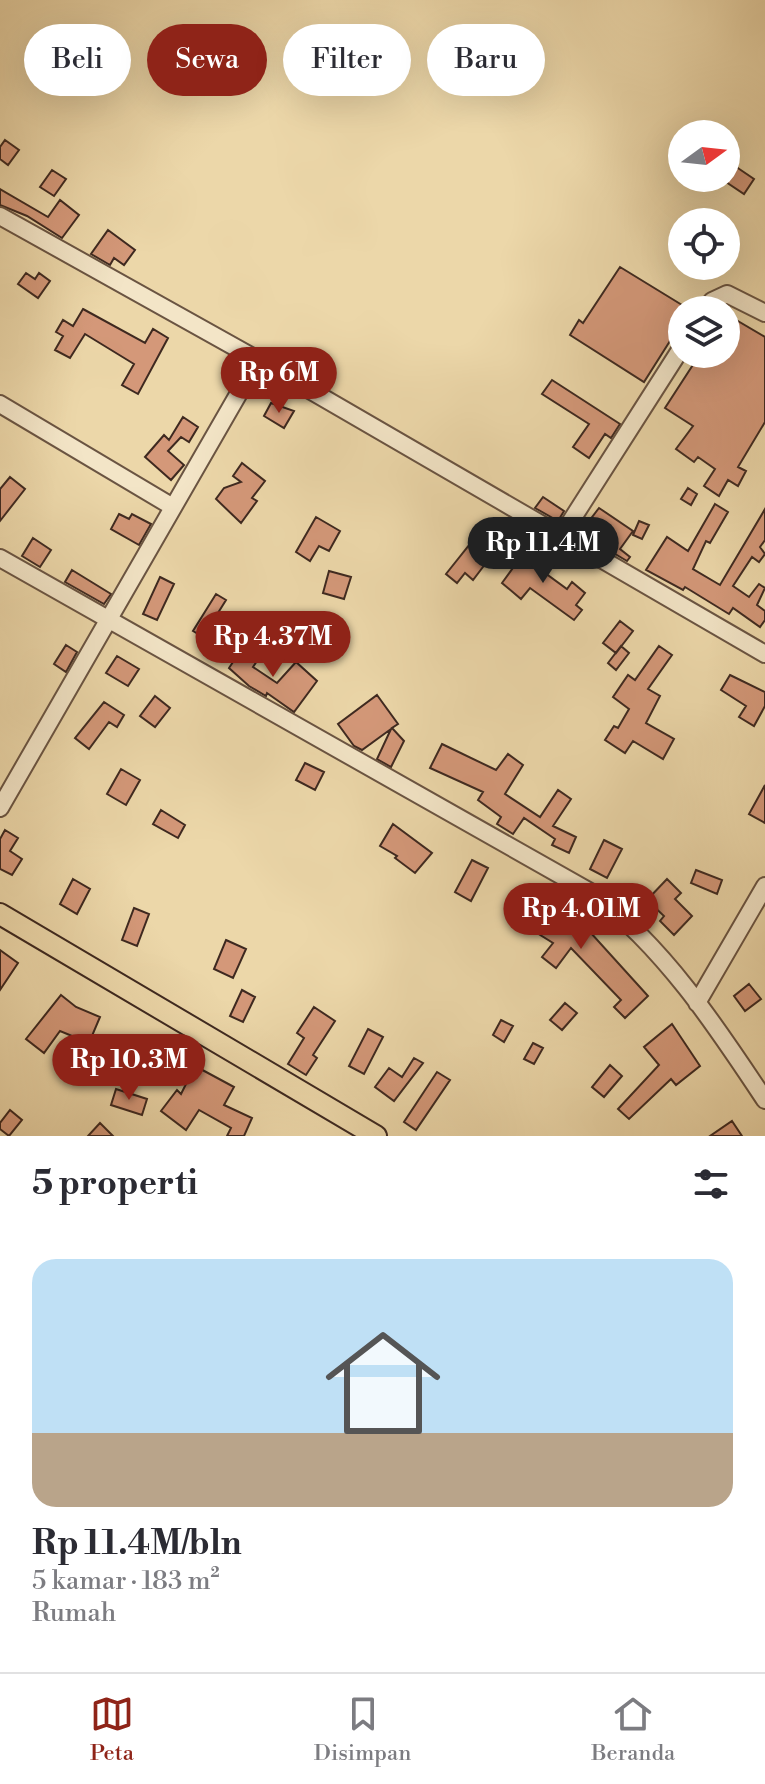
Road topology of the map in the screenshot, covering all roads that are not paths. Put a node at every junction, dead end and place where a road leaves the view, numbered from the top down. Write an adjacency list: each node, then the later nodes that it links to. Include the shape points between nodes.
1 (0, 216): 4 (street)
2 (740, 300): 3 (street)
3 (765, 313)
4 (258, 360): 7 (street); 8 (street)
5 (669, 368): 8 (street)
6 (0, 404): 7 (street)
7 (173, 507): 10 (street)
8 (562, 535): 11 (street)
9 (0, 558): 10 (street)
10 (108, 620): 12 (street); 15 (street, via 592,893 641,936)
11 (765, 654)
12 (0, 808)
13 (765, 886): 15 (street)
14 (0, 914): 17 (main road)
15 (697, 1003): 16 (street)
16 (765, 1100)
17 (376, 1136)

